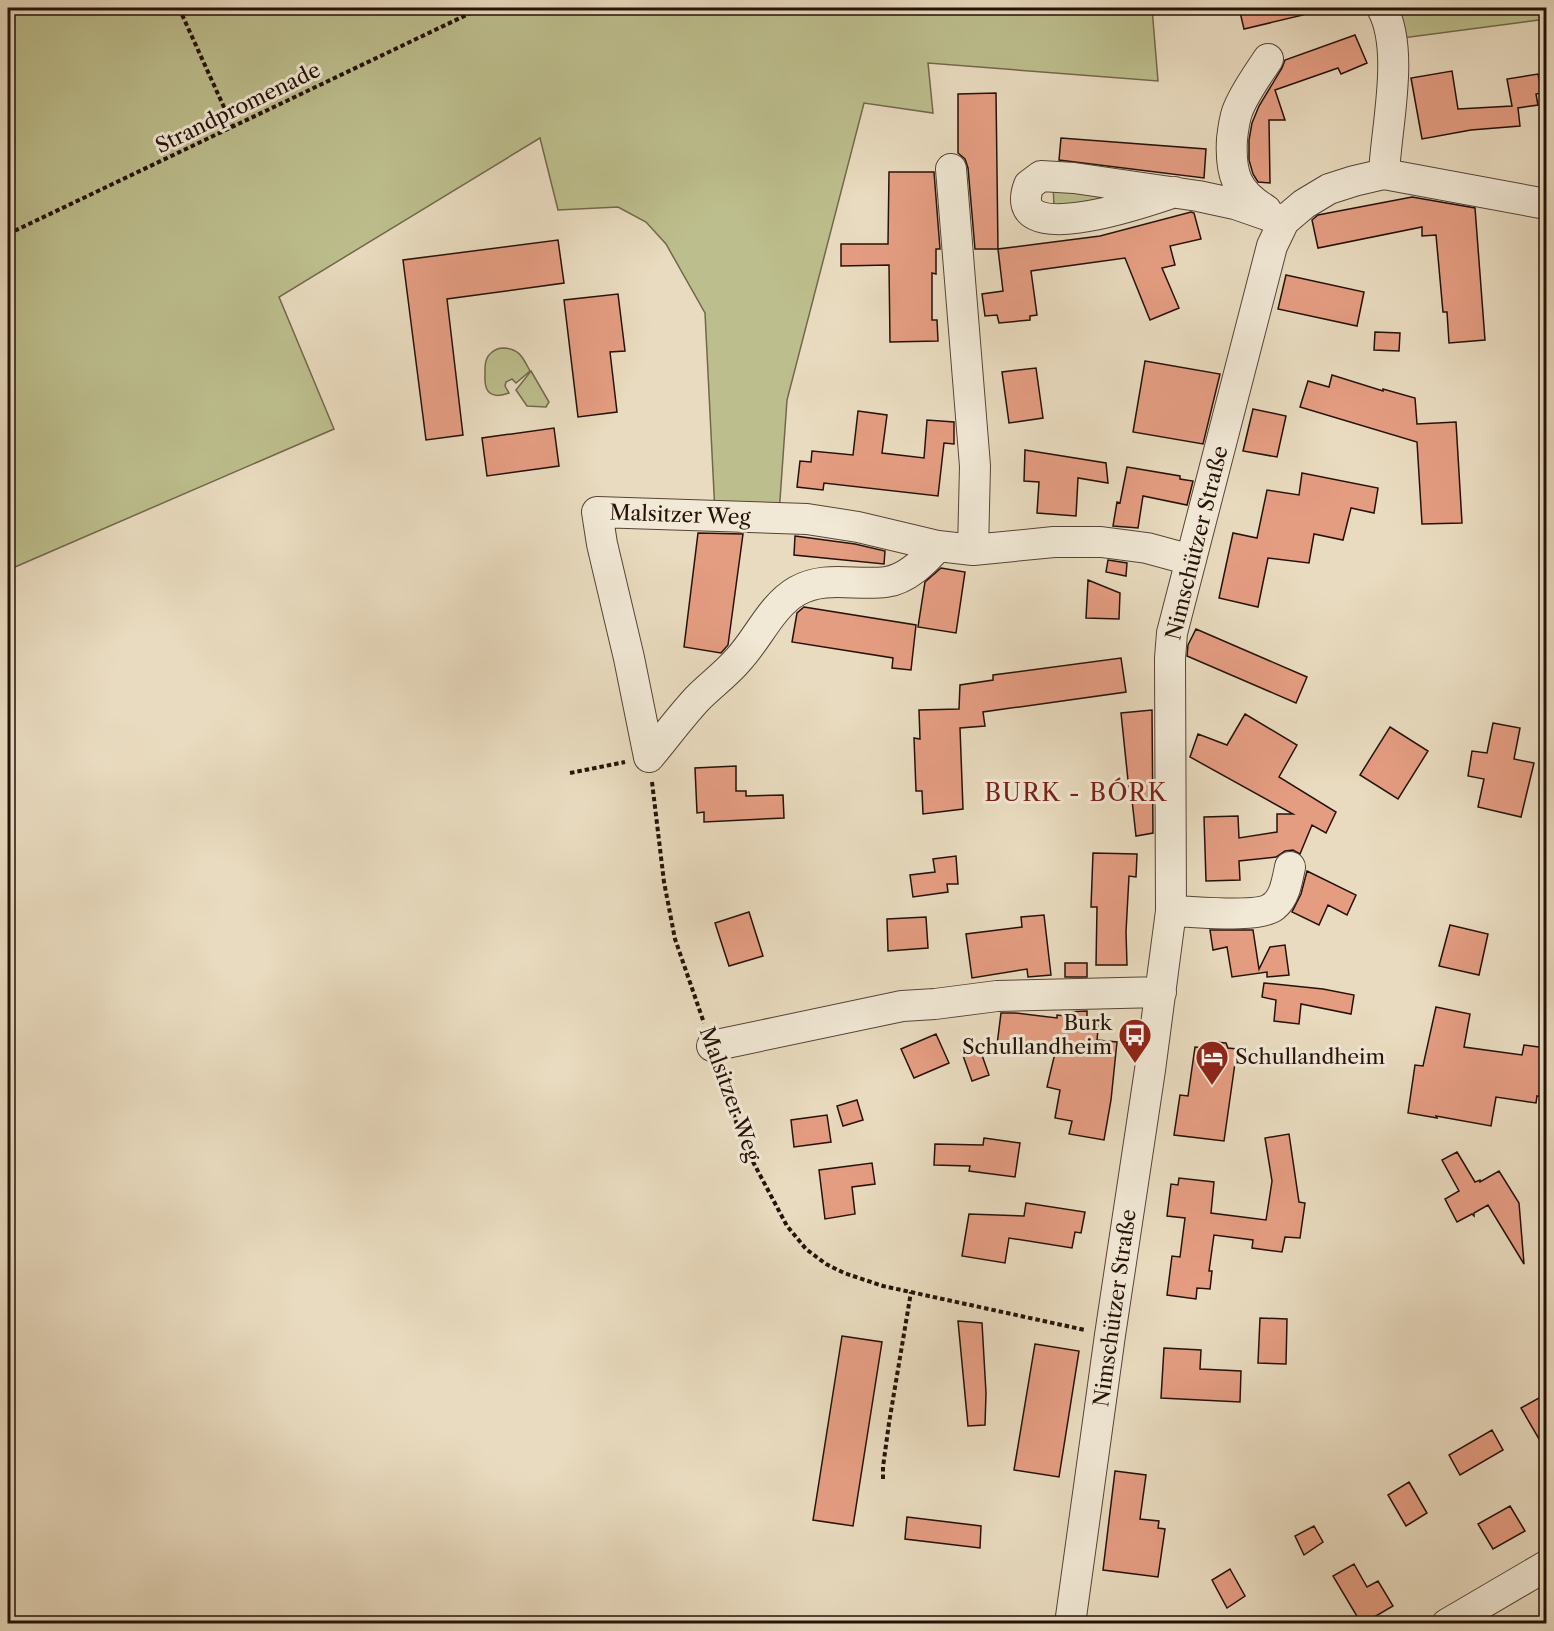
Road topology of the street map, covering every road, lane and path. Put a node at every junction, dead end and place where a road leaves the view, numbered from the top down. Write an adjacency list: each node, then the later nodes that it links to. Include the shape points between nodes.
1 (179, 8): 5 (path)
2 (481, 8): 5 (path, Strandpromenade)
3 (1382, 8): 7 (street, via 1387,16 1393,65)
4 (1268, 59): 10 (street, via 1237,112 1231,154 1234,178 1240,188 1256,204)
5 (233, 127): 11 (path, Strandpromenade)
6 (951, 169): 13 (street, via 975,466)
7 (1383, 174): 9 (street); 10 (street, Nimschützer Straße, via 1329,189)
8 (1175, 192): 10 (street, via 1234,204)
9 (1546, 204)
10 (1284, 221): 14 (street, Nimschützer Straße, via 1272,246)
11 (8, 234)
12 (938, 546): 13 (street, Malsitzer Weg); 15 (street, via 904,575 887,582 840,581 797,591 783,602 739,660 697,699); 15 (street, Malsitzer Weg, via 807,519 597,512)
13 (973, 550): 14 (street, Malsitzer Weg, via 1101,542 1147,548)
14 (1191, 560): 18 (street, Nimschützer Straße, via 1172,633 1170,657)
15 (649, 757): 16 (path); 20 (path, Malsitzer Weg, via 675,939)
16 (570, 772)
17 (1290, 867): 18 (street, via 1280,901 1272,909 1256,914)
18 (1171, 911): 19 (street, Nimschützer Straße)
19 (1161, 992): 20 (street, via 997,996 902,1006); 22 (street, Nimschützer Straße)
20 (712, 1046): 21 (path, Malsitzer Weg, via 742,1141 787,1226 806,1249 826,1264 883,1286)
21 (911, 1292): 22 (path, Malsitzer Weg); 23 (path)
22 (1110, 1335): 25 (street, Nimschützer Straße)
23 (883, 1479)
24 (1546, 1566): 26 (street)
25 (1070, 1623)
26 (1447, 1623)

